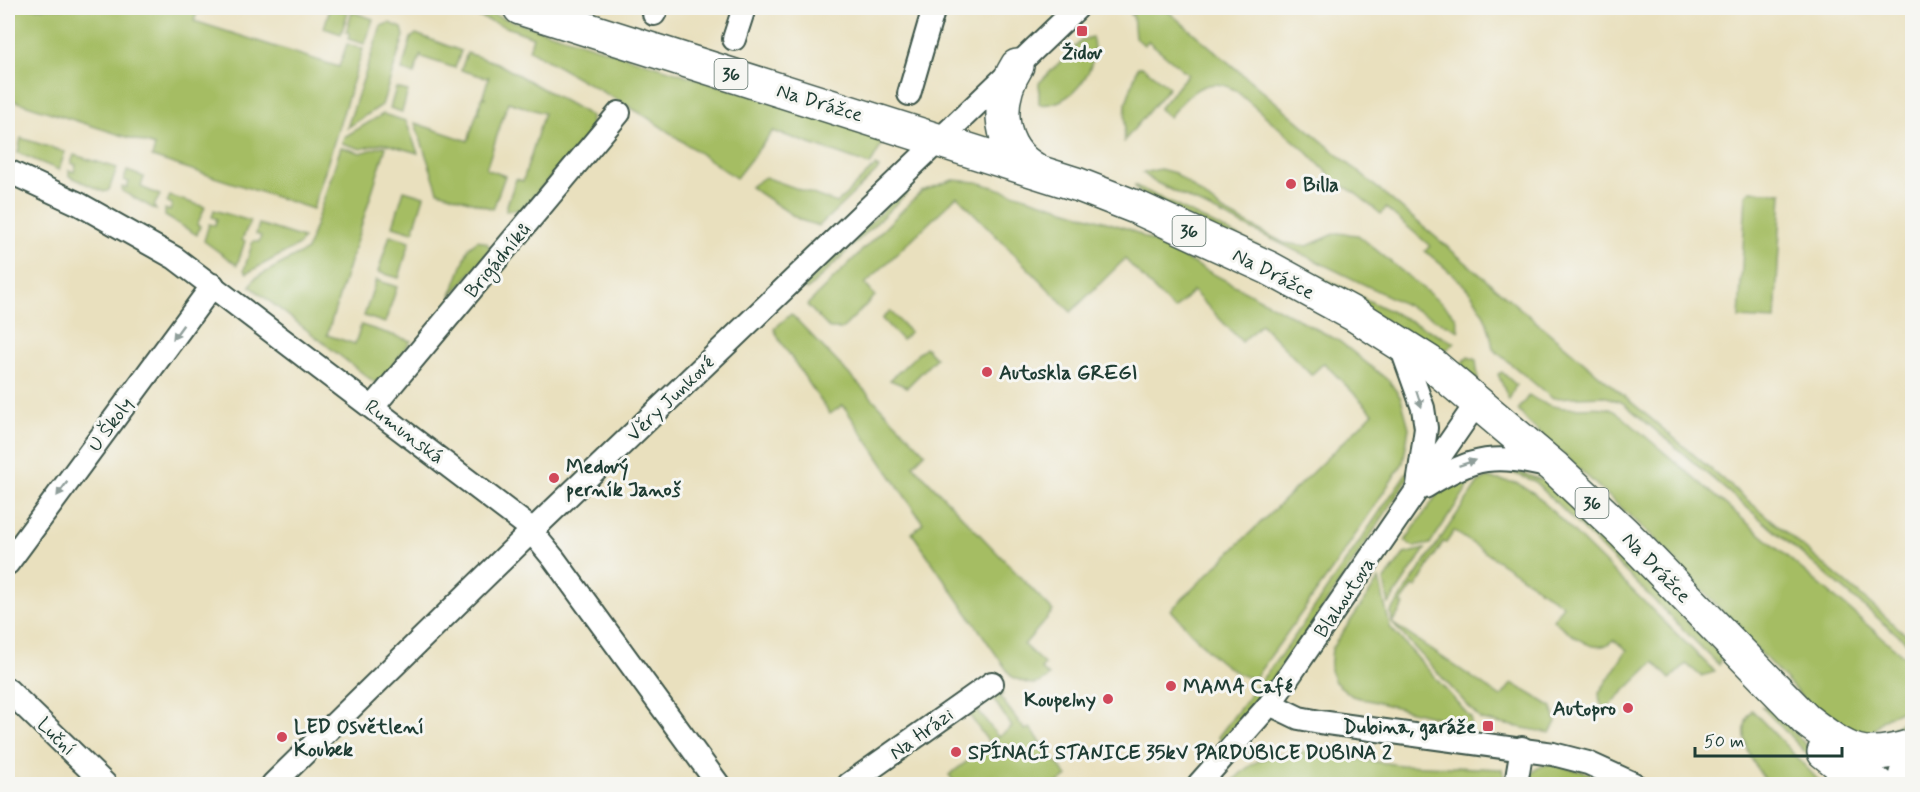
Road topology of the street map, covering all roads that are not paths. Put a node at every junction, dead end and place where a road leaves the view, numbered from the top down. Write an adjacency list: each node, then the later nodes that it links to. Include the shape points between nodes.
1 (520, 8): 9 (main road, Na Drážce / 36)
2 (744, 8): 5 (street)
3 (934, 8): 7 (street)
4 (1077, 8): 6 (street, Věry Junkové)
5 (734, 39)
6 (1017, 66): 9 (street, Věry Junkové); 11 (main road, via 1004,95 1009,144 1022,161)
7 (909, 94)
8 (619, 113): 15 (street, Brigádníků)
9 (942, 140): 11 (main road, Na Drážce / 36); 18 (street, Věry Junkové)
10 (8, 171): 12 (street, Rumunská, via 79,204 175,258)
11 (1049, 175): 13 (main road, Na Drážce / 36, via 1138,208 1269,268)
12 (213, 285): 15 (street, Rumunská); 19 (street, U Školy, one-way to 19)
13 (1400, 344): 14 (main road, Na Drážce / 36); 17 (street, one-way to 17, via 1423,408 1426,434)
14 (1478, 401): 16 (main road, Na Drážce / 36); 17 (street, Blahoutova)
15 (373, 407): 18 (street, Rumunská)
16 (1555, 468): 17 (street, one-way to 16, via 1455,468 1477,460 1529,462); 22 (main road, Na Drážce / 36, via 1624,533)
17 (1416, 493): 23 (street, Blahoutova)
18 (532, 531): 28 (street, Věry Junkové); 29 (street, Rumunská)
19 (8, 563)
20 (992, 683): 30 (street, Na Hrázi)
21 (8, 690): 27 (street, Luční)
22 (1774, 690): 24 (main road, Na Drážce / 36, via 1806,720 1854,751 1875,755); 34 (main road, Na Drážce / 36, via 1831,759)
23 (1270, 704): 25 (street, via 1299,718 1320,722); 31 (street, Blahoutova)
24 (1912, 746)
25 (1522, 748): 32 (street); 33 (street, via 1588,764)
26 (1912, 754): 35 (main road)
27 (105, 784)
28 (273, 784)
29 (718, 784)
30 (849, 784)
31 (1199, 784)
32 (1516, 784)
33 (1634, 784)
34 (1877, 784)
35 (1903, 784)

